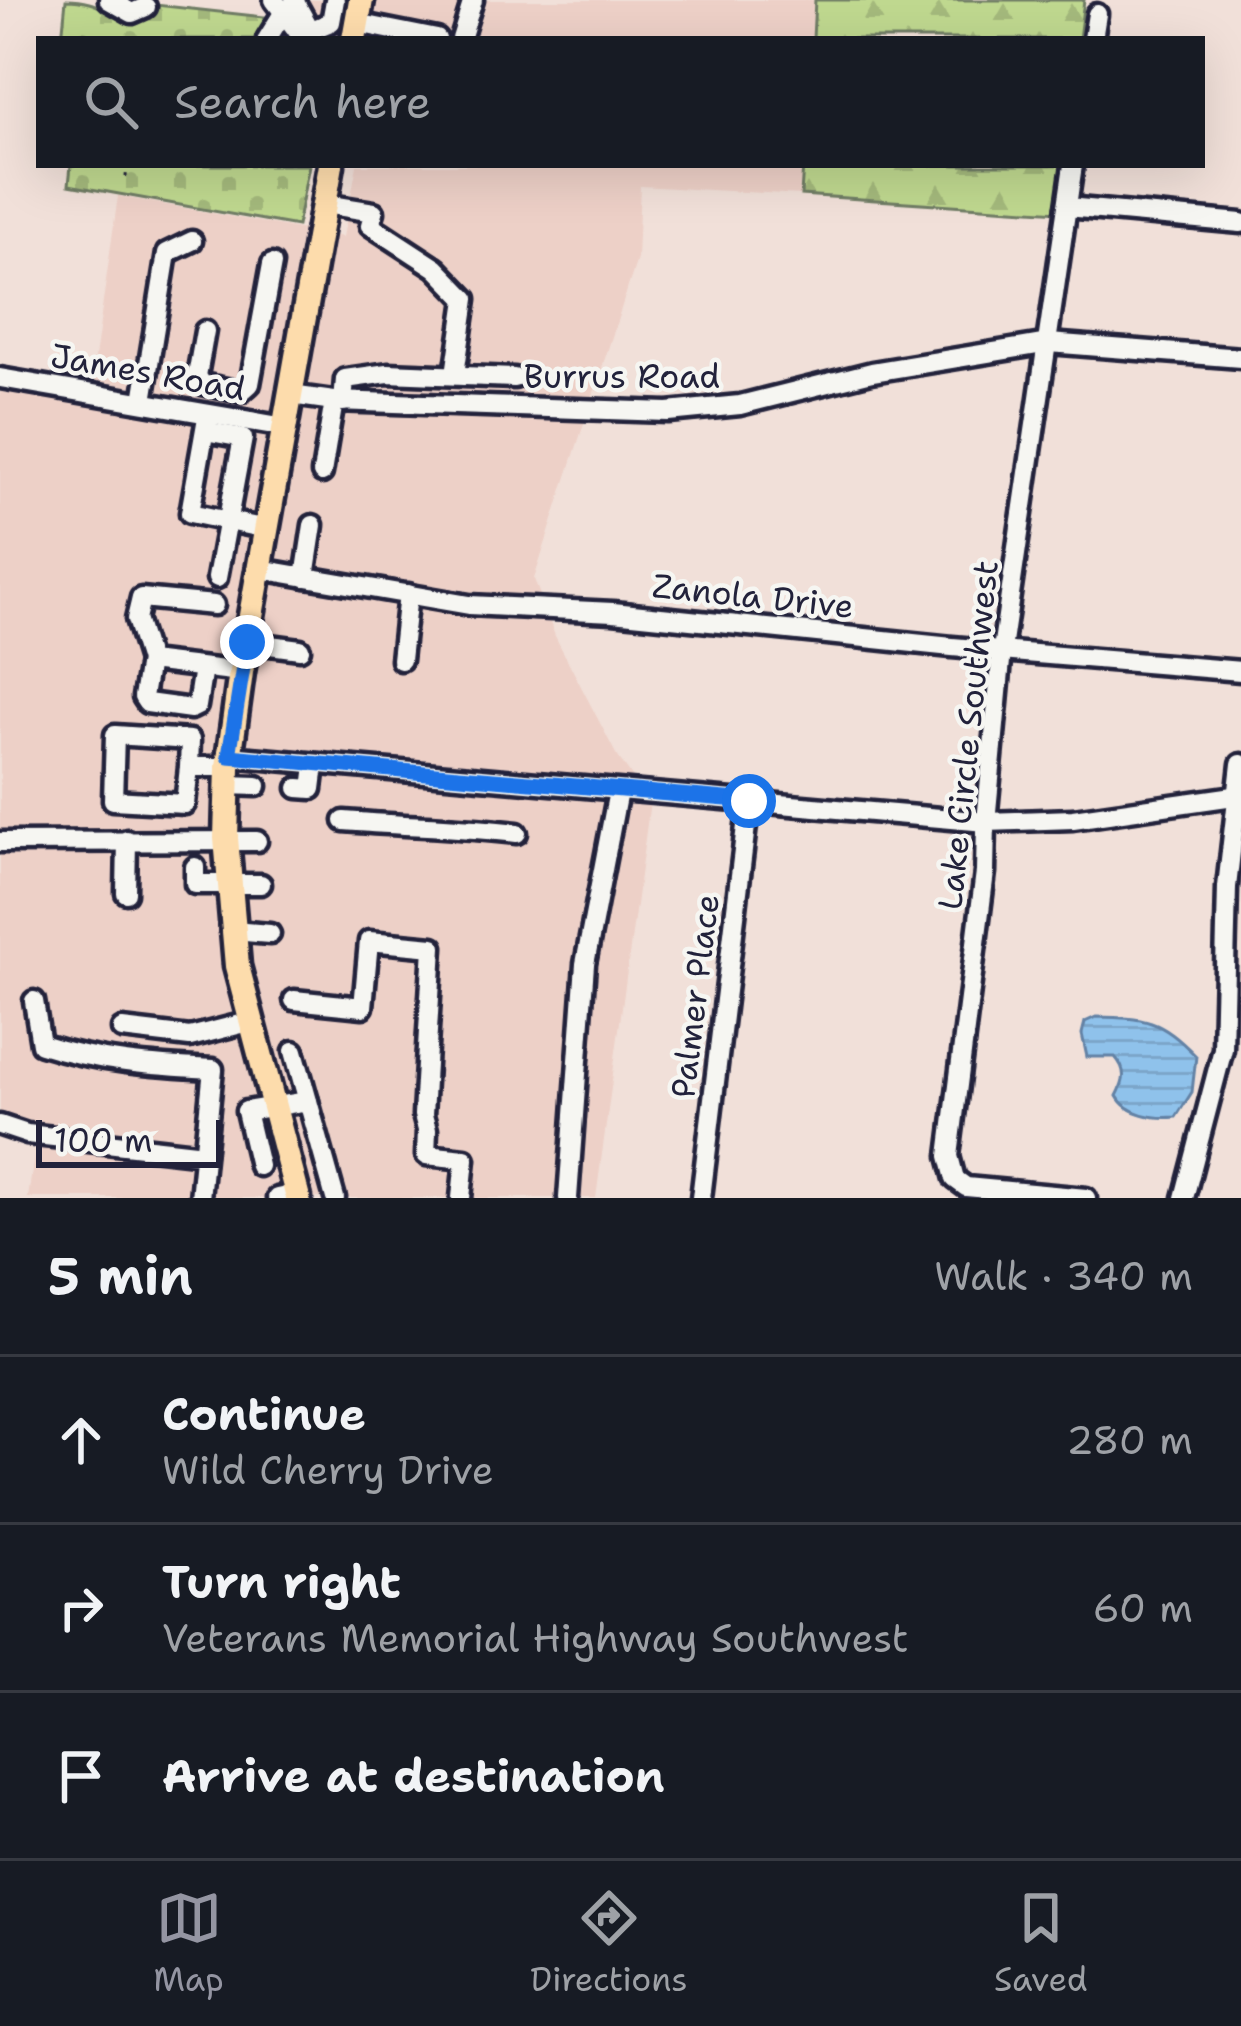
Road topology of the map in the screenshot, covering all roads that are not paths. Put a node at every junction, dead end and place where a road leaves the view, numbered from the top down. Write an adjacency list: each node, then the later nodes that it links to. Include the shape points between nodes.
1 (109, 0): 5 (street, via 132,13)
2 (335, 0): 8 (street, via 331,22)
3 (473, 0): 11 (street)
4 (282, 3): 8 (street); 9 (street)
5 (146, 7)
6 (1097, 14): 12 (street)
7 (357, 21): 10 (street)
8 (304, 34)
9 (268, 36)
10 (424, 36)
11 (462, 36)
12 (1094, 36)
13 (331, 168): 15 (main road)
14 (1073, 168): 16 (street, Lake Circle Southwest)
15 (325, 203): 24 (street, via 374,212 370,225 436,268 466,299); 27 (main road)
16 (1067, 207): 17 (street); 21 (street, Lake Circle Southwest)
17 (1241, 223)
18 (192, 241): 28 (street, via 167,253)
19 (272, 264): 23 (street)
20 (205, 331): 23 (street, via 202,384 241,392)
21 (1049, 344): 22 (street, Burrus Road); 29 (street, Burrus Road, via 668,412); 43 (street, Lake Circle Southwest)
22 (1241, 358)
23 (254, 364): 27 (street, Burrus Road)
24 (455, 374): 26 (street); 29 (street, via 344,379)
25 (0, 378): 28 (street, James Road)
26 (514, 378)
27 (293, 383): 29 (street, Burrus Road); 31 (main road)
28 (143, 401): 30 (street, James Road)
29 (339, 402): 32 (street)
30 (207, 422): 31 (street, James Road); 33 (street, via 243,439); 33 (street, via 190,513)
31 (285, 427): 35 (main road)
32 (322, 473)
33 (227, 520): 35 (street); 38 (street)
34 (313, 525): 37 (street)
35 (267, 529): 36 (main road)
36 (260, 569): 37 (street, Zanola Drive); 41 (main road)
37 (305, 577): 39 (street, Zanola Drive)
38 (217, 578)
39 (408, 594): 43 (street, Zanola Drive); 44 (street)
40 (214, 605): 45 (street, via 141,598 136,620)
41 (247, 642): 42 (street); 48 (main road)
42 (300, 649)
43 (1003, 650): 47 (street, Zanola Drive); 59 (street, Lake Circle Southwest)
44 (401, 660)
45 (149, 661): 46 (street); 46 (street, via 147,703 191,709)
46 (203, 668): 48 (street)
47 (1241, 671)
48 (241, 672): 52 (main road)
49 (1241, 764): 56 (street)
50 (315, 765): 52 (street); 54 (street); 55 (street, via 348,774)
51 (189, 766): 51 (street, via 190,740 115,734 113,800 185,804); 52 (street)
52 (228, 769): 53 (street); 61 (main road)
53 (257, 786)
54 (305, 789)
55 (618, 791): 57 (street); 87 (street, via 585,964)
56 (1238, 796): 59 (street); 90 (street, via 1223,1049)
57 (749, 801): 59 (street); 88 (street, Palmer Place)
58 (344, 821): 60 (street)
59 (986, 822): 89 (street, Lake Circle Southwest, via 950,1168 966,1187)
60 (517, 833)
61 (226, 838): 62 (street); 63 (street); 66 (main road)
62 (127, 840): 64 (street); 68 (street)
63 (257, 841)
64 (0, 842)
65 (195, 867): 66 (street, via 195,884)
66 (229, 882): 67 (street); 69 (main road)
67 (261, 884)
68 (126, 893)
69 (232, 931): 70 (street); 73 (main road)
70 (270, 934)
71 (294, 1000): 86 (street, via 363,1007 369,941 433,946 426,1155 465,1159)
72 (34, 1001): 80 (street, via 41,1044 213,1069)
73 (250, 1022): 74 (street, via 190,1036); 77 (main road)
74 (122, 1029)
75 (294, 1051): 76 (street)
76 (308, 1101): 77 (street); 79 (street)
77 (273, 1109): 81 (main road); 82 (street, via 246,1111)
78 (0, 1125): 80 (street, via 27,1135)
79 (320, 1146): 81 (street); 85 (street)
80 (204, 1154): 84 (street)
81 (286, 1157): 83 (main road)
82 (259, 1166)
83 (290, 1196)
84 (200, 1198)
85 (335, 1198)
86 (461, 1198)
87 (568, 1198)
88 (701, 1198)
89 (1086, 1198)
90 (1184, 1198)

